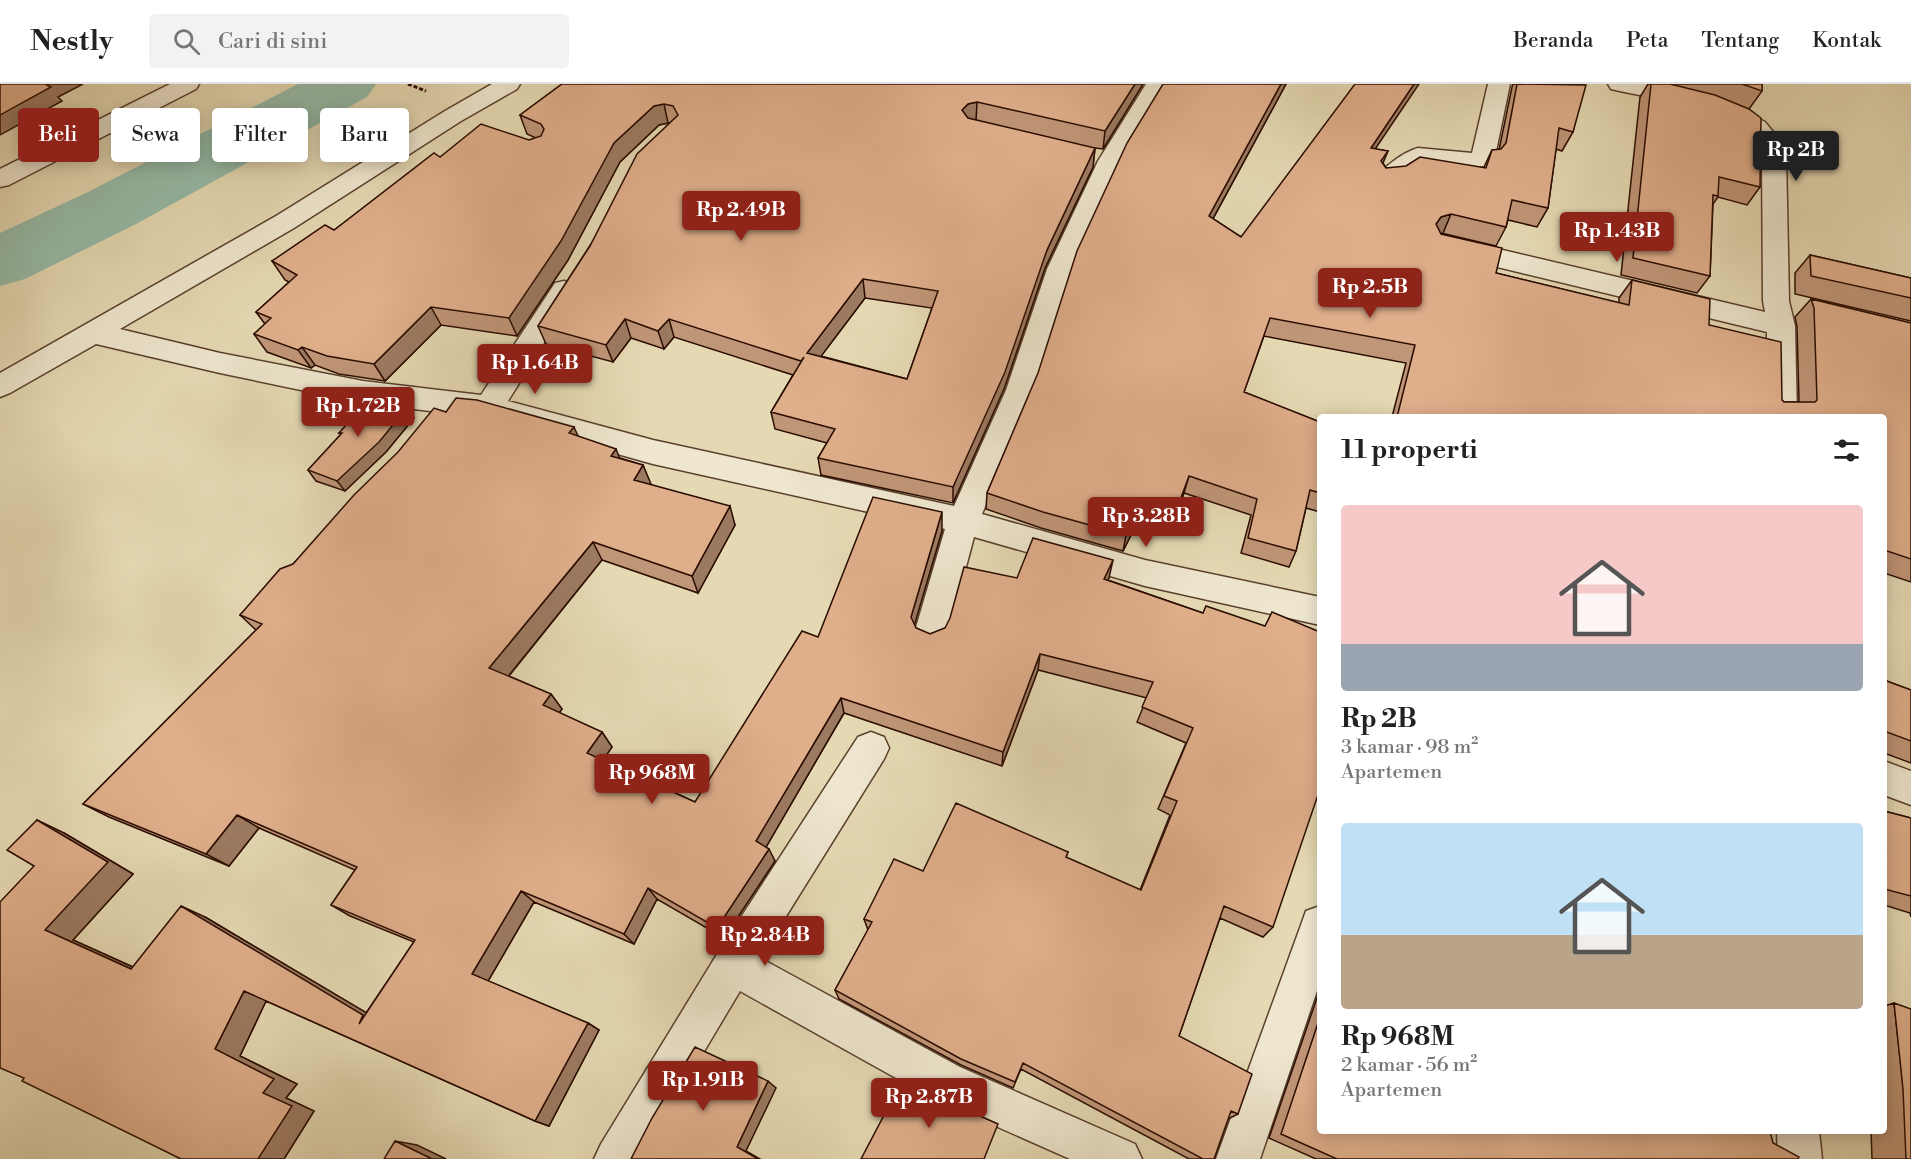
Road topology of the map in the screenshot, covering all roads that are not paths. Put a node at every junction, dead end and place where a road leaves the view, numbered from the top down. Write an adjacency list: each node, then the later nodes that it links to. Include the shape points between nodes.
1 (188, 84): 8 (street)
2 (509, 84): 6 (street)
3 (1157, 84): 19 (street, via 1099,158 1090,208 1060,269 1020,390)
4 (1499, 84): 9 (street, via 1482,161 1418,156)
5 (1619, 84): 12 (street, via 1727,111 1752,123 1767,137 1774,154)
6 (453, 116): 7 (street); 13 (street, via 285,222)
7 (484, 128)
8 (0, 179)
9 (1388, 179)
10 (1442, 244): 12 (street)
11 (575, 273): 16 (street)
12 (1785, 311): 17 (street)
13 (93, 333): 14 (street); 15 (street, via 352,390)
14 (0, 386)
15 (447, 402): 16 (street); 18 (street)
16 (489, 407): 19 (street, via 653,452)
17 (1782, 414)
18 (427, 428)
19 (963, 521): 20 (street, via 1144,573); 21 (street)
20 (1317, 610)
21 (931, 634)
22 (871, 748): 26 (street)
23 (1887, 779): 24 (street)
24 (1911, 788)
25 (1317, 934): 30 (street)
26 (733, 965): 28 (street); 29 (street, via 945,1083)
27 (1798, 1134): 31 (street)
28 (616, 1159)
29 (1120, 1159)
30 (1238, 1159)
31 (1800, 1159)

